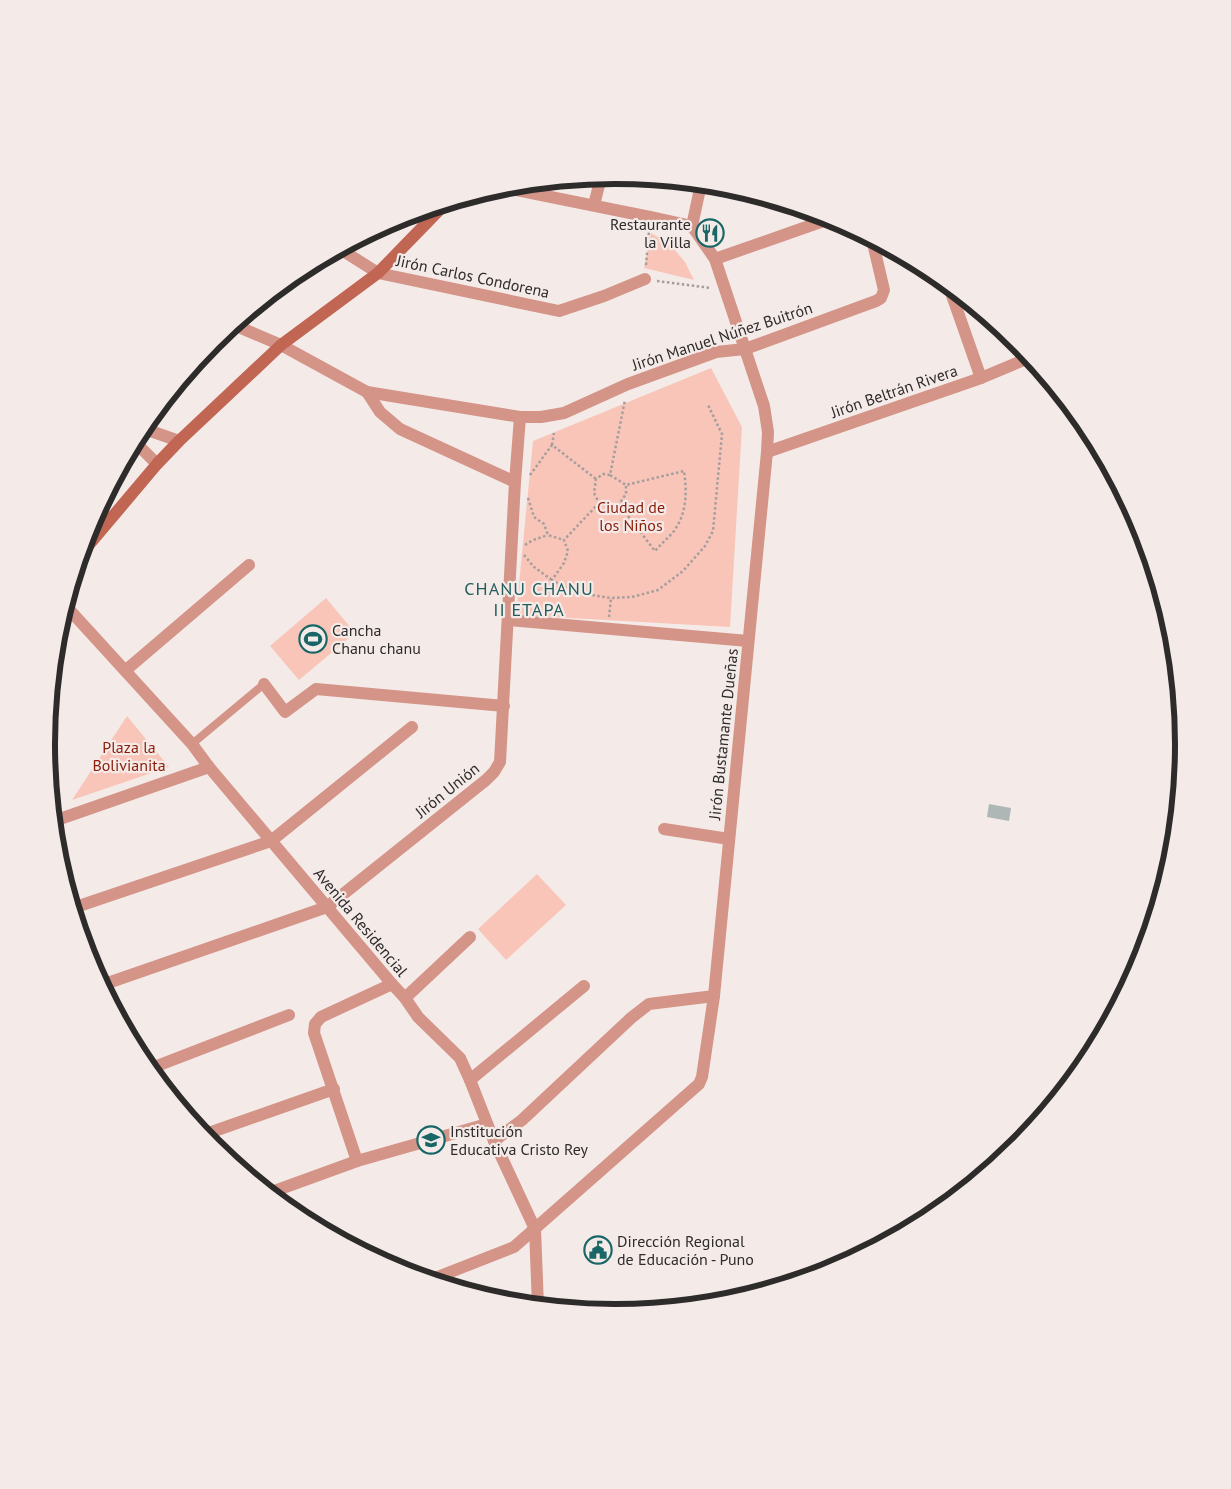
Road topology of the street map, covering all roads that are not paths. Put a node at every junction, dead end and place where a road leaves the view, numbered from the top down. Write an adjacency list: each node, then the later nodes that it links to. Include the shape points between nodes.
1 (599, 184): 4 (street)
2 (700, 191): 7 (street)
3 (525, 192): 4 (street)
4 (594, 206): 7 (street)
5 (435, 214): 11 (street)
6 (819, 223): 10 (street)
7 (692, 226): 10 (street, Jirón Bustamante Dueñas)
8 (874, 248): 16 (street, Jirón Manuel Núñez Buitrón, via 884,290 876,302)
9 (346, 253): 11 (street)
10 (715, 259): 16 (street, Jirón Bustamante Dueñas)
11 (378, 273): 12 (street, Jirón Carlos Condorena, via 560,311); 15 (street)
12 (645, 279)
13 (954, 297): 18 (street)
14 (241, 328): 15 (street, Jirón Manuel Núñez Buitrón)
15 (281, 344): 19 (street, Jirón Manuel Núñez Buitrón); 22 (street)
16 (745, 349): 20 (street, Jirón Manuel Núñez Buitrón, via 716,352 628,384 564,413); 24 (street, Jirón Bustamante Dueñas, via 764,406)
17 (1023, 360): 18 (street, Jirón Beltrán Rivera)
18 (981, 378): 24 (street, Jirón Beltrán Rivera)
19 (367, 392): 20 (street, Jirón Manuel Núñez Buitrón); 26 (street, via 380,412 400,429)
20 (520, 417): 26 (street, Jirón Unión)
21 (150, 431): 22 (street)
22 (179, 441): 25 (street)
23 (140, 447): 25 (street)
24 (767, 452): 31 (street, Jirón Bustamante Dueñas)
25 (157, 464): 27 (street)
26 (521, 480): 30 (street, Jirón Unión)
27 (97, 534)
28 (249, 565): 32 (street)
29 (71, 612): 32 (street, Avenida Residencial)
30 (509, 620): 31 (street); 34 (street, Jirón Unión)
31 (748, 641): 40 (street, Jirón Bustamante Dueñas)
32 (126, 670): 36 (street, Avenida Residencial)
33 (264, 684): 34 (street, via 285,712 316,689); 36 (lane)
34 (504, 706): 43 (street, Jirón Unión, via 500,762 494,772)
35 (412, 727): 41 (street)
36 (192, 744): 37 (street, Avenida Residencial)
37 (209, 767): 38 (street); 41 (street, Avenida Residencial)
38 (60, 819)
39 (664, 829): 40 (street)
40 (729, 838): 48 (street, Jirón Bustamante Dueñas)
41 (271, 841): 42 (street); 43 (street, Avenida Residencial)
42 (79, 906)
43 (327, 907): 45 (street, Jirón Unión); 46 (street, Avenida Residencial)
44 (470, 937): 49 (street)
45 (109, 983)
46 (392, 984): 49 (street, Avenida Residencial); 53 (street, via 321,1017 315,1024 314,1033)
47 (584, 986): 52 (street)
48 (714, 996): 56 (street, via 649,1004 522,1120); 59 (street, Jirón Bustamante Dueñas, via 699,1084)
49 (405, 998): 52 (street, Avenida Residencial, via 418,1017 460,1058)
50 (289, 1015): 51 (street)
51 (156, 1066)
52 (470, 1080): 54 (street, Avenida Residencial)
53 (334, 1090): 55 (street); 57 (street)
54 (487, 1124): 56 (street, Avenida Residencial); 57 (street)
55 (211, 1132)
56 (494, 1141): 59 (street, Avenida Residencial)
57 (358, 1161): 58 (street)
58 (276, 1190)
59 (535, 1229): 60 (street, Jirón Bustamante Dueñas, via 514,1247); 61 (street, Avenida Residencial)
60 (439, 1276)
61 (538, 1299)

